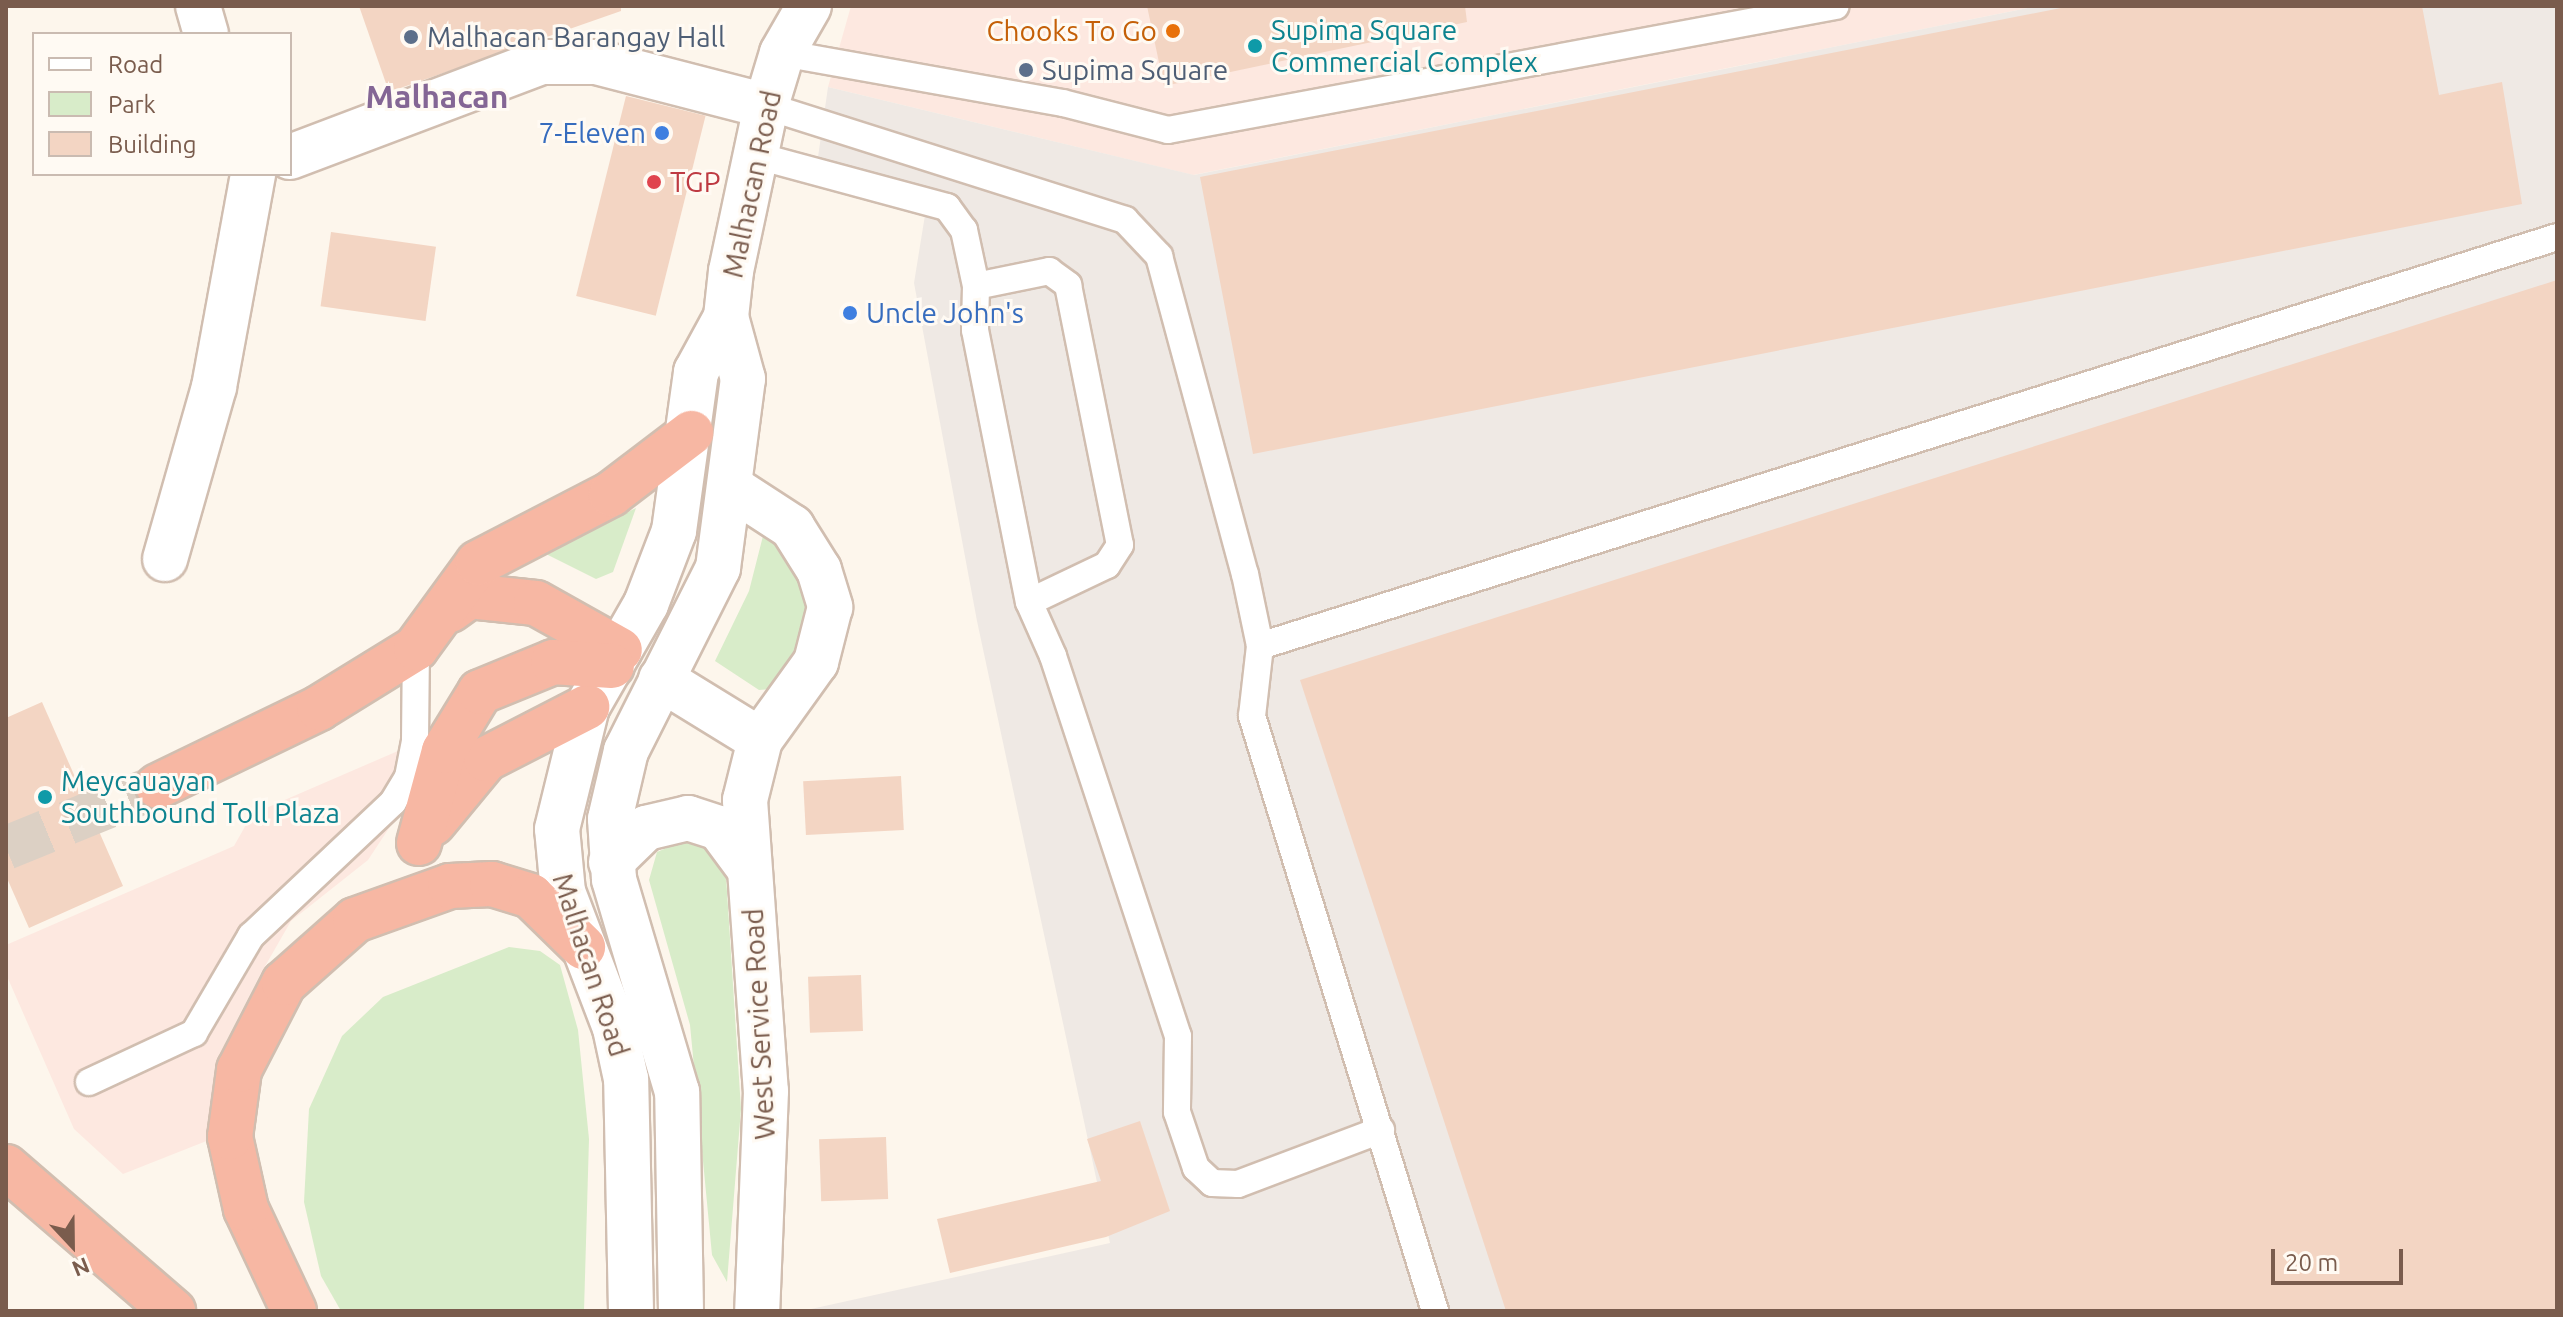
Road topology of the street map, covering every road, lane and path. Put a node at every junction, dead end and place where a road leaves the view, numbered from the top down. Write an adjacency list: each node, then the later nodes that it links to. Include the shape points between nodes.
1 (198, 6): 6 (main road)
2 (775, 6): 7 (main road, Malhacan Road)
3 (809, 6): 7 (main road, Malhacan Road)
4 (1836, 6): 5 (lane)
5 (1745, 14): 7 (lane, via 1168,130 1063,103)
6 (205, 32)
7 (782, 53): 8 (main road, Malhacan Road)
8 (766, 106): 9 (main road, Malhacan Road); 10 (main road, via 596,62 542,62); 20 (lane, via 1125,220 1144,233 1159,256)
9 (754, 155): 13 (lane, via 947,207 964,230); 14 (main road, Malhacan Road)
10 (292, 156)
11 (253, 176): 17 (main road, via 214,387)
12 (2557, 237): 20 (lane)
13 (976, 286): 18 (lane, via 975,330); 18 (lane, via 1049,271 1068,285 1120,545 1107,565)
14 (726, 317): 15 (main road, Malhacan Road, via 696,372); 16 (main road, Malhacan Road, via 743,379)
15 (691, 433): 19 (highway, via 622,488 478,563); 22 (main road, Malhacan Road, via 674,531)
16 (732, 488): 23 (main road, Malhacan Road, via 708,594); 25 (main road, West Service Road, via 792,527 819,570 830,607 816,662)
17 (165, 559)
18 (1029, 602): 34 (lane, via 1053,656 1178,1036 1177,1112 1196,1168 1212,1183 1238,1184)
19 (450, 610): 21 (highway); 22 (highway, via 469,596 536,603)
20 (1260, 646): 34 (lane, via 1252,716)
21 (416, 648): 26 (highway, via 319,708); 27 (lane, via 408,777)
22 (616, 658): 23 (main road); 24 (main road, Malhacan Road); 28 (highway, via 553,662 480,692 444,751)
23 (661, 679): 24 (main road); 25 (main road); 29 (main road, Malhacan Road, via 619,771)
24 (587, 707): 28 (highway, via 486,759); 32 (main road, Malhacan Road, via 557,829 563,892)
25 (760, 740): 30 (main road, West Service Road, via 747,779)
26 (158, 786)
27 (371, 830): 28 (lane); 33 (lane, via 251,936 194,1033)
28 (419, 843): 31 (highway)
29 (611, 862): 30 (main road, via 646,828 688,818 719,828); 39 (main road, Malhacan Road, via 677,1092)
30 (748, 867): 40 (main road, West Service Road, via 766,1091)
31 (385, 904): 32 (highway, via 450,886 510,888 552,910); 37 (highway, via 332,936 290,975 256,1026 234,1089 230,1137 238,1187)
32 (583, 947): 38 (main road, Malhacan Road, via 626,1079)
33 (89, 1082)
34 (1381, 1130): 41 (lane)
35 (6, 1167): 36 (highway)
36 (173, 1311)
37 (294, 1311)
38 (631, 1311)
39 (681, 1311)
40 (757, 1311)
41 (1435, 1311)

